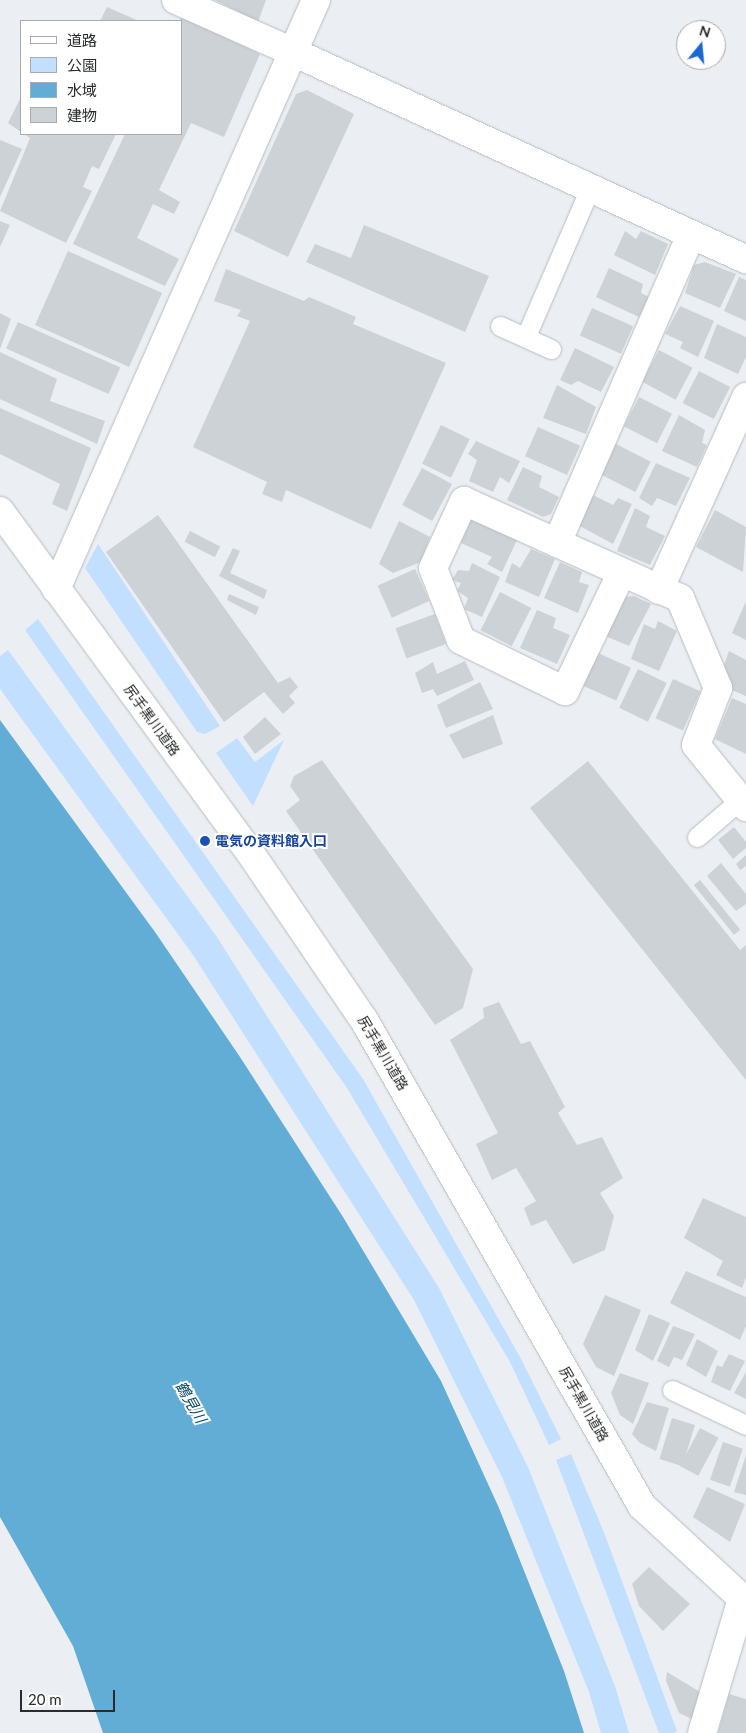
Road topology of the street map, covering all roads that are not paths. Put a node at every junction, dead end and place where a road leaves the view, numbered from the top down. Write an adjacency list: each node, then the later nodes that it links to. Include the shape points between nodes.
1 (176, 0): 3 (street)
2 (316, 0): 3 (street)
3 (293, 52): 4 (street); 14 (street)
4 (590, 188): 5 (street); 8 (lane)
5 (691, 235): 6 (street); 12 (street)
6 (746, 259)
7 (500, 326): 8 (lane)
8 (526, 336): 9 (lane)
9 (551, 349)
10 (746, 397): 15 (street)
11 (0, 511): 14 (street, 尻手黒川道路)
12 (557, 542): 13 (street); 13 (street, via 464,501 433,568 460,640 565,691)
13 (621, 574): 15 (street)
14 (56, 589): 20 (street, 尻手黒川道路, via 249,851 364,1020 642,1506)
15 (659, 590): 16 (street, via 680,598 718,688 696,744)
16 (743, 803): 17 (lane)
17 (697, 837)
18 (672, 1390): 19 (lane)
19 (746, 1425)
20 (745, 1595): 21 (street)
21 (702, 1733)

